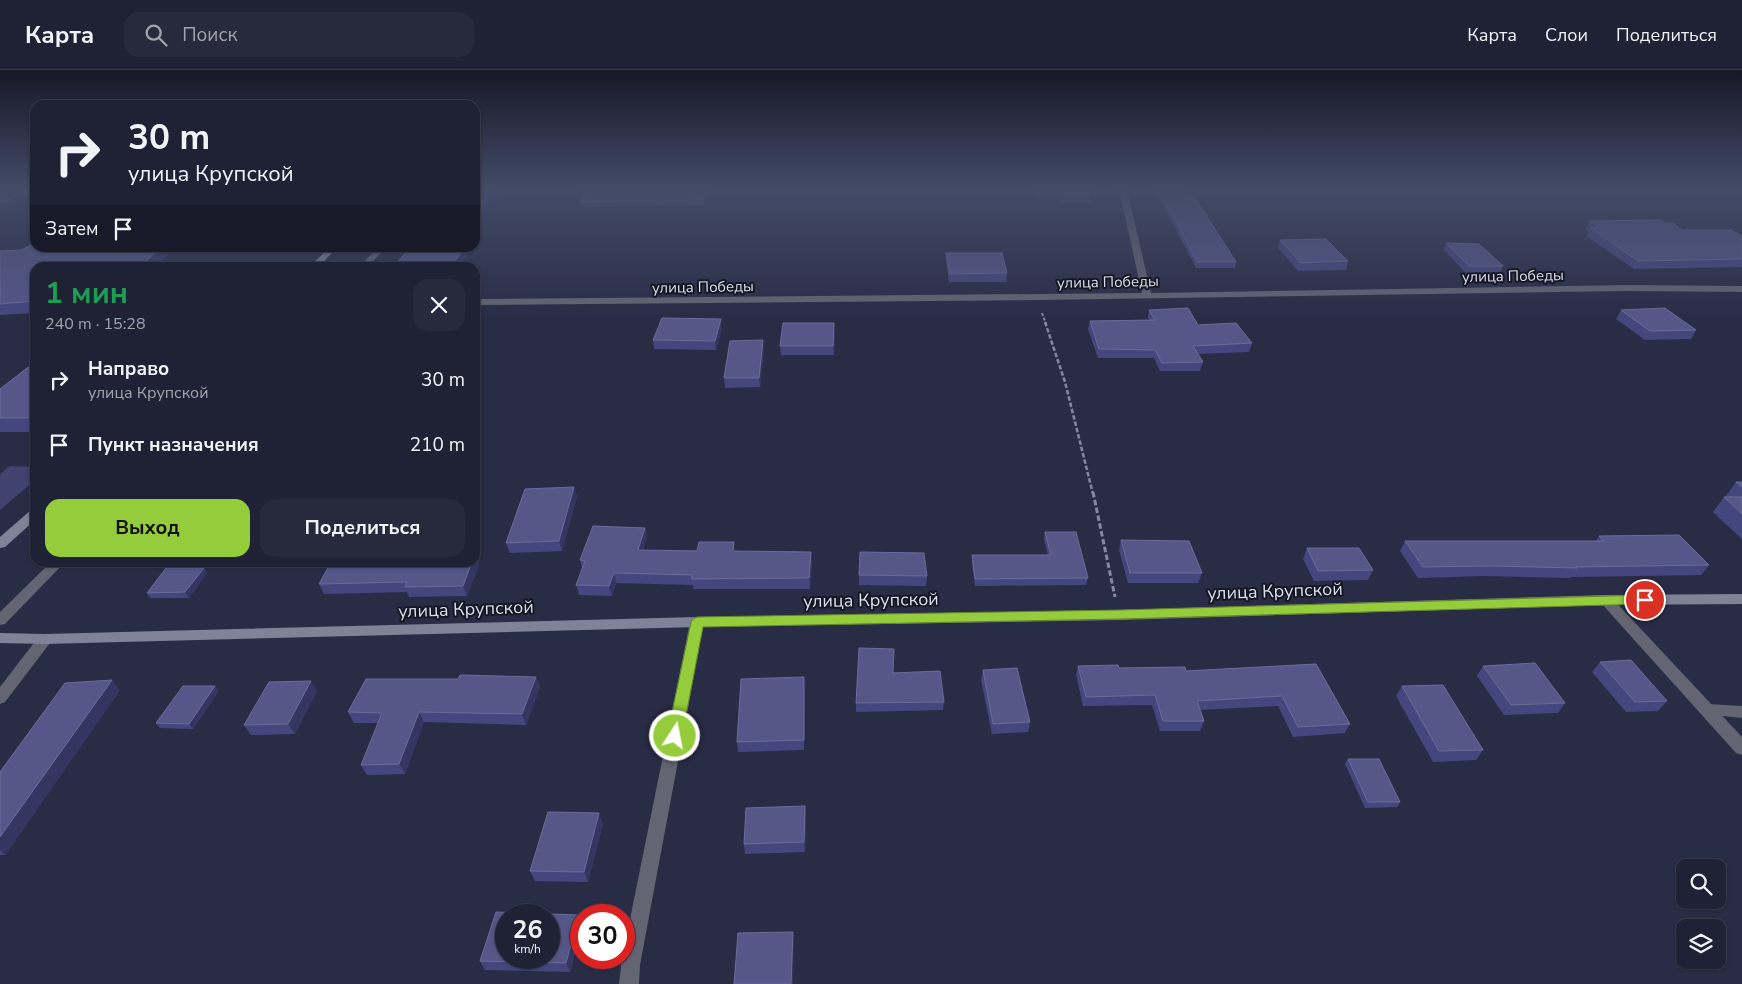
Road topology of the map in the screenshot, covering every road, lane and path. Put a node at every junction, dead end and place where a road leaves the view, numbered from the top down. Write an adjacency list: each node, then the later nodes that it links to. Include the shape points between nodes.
1 (1133, 233): 7 (street)
2 (329, 252): 4 (street)
3 (378, 252): 5 (street)
4 (318, 262)
5 (368, 262)
6 (1742, 289): 7 (street, улица Победы)
7 (1147, 295): 8 (street, улица Победы)
8 (1037, 297): 9 (street, улица Победы); 15 (path, via 1056,347)
9 (480, 302)
10 (30, 517): 11 (street)
11 (0, 544)
12 (54, 567): 16 (street)
13 (1742, 599): 14 (street, улица Крупской)
14 (1606, 600): 15 (street, улица Крупской); 21 (street)
15 (1119, 615): 17 (street, улица Крупской)
16 (0, 620)
17 (697, 622): 19 (street, улица Крупской); 24 (street)
18 (0, 638): 19 (street, улица Крупской)
19 (45, 639): 20 (street)
20 (0, 698)
21 (1708, 710): 22 (street); 23 (street)
22 (1742, 712)
23 (1742, 748)
24 (628, 984)

